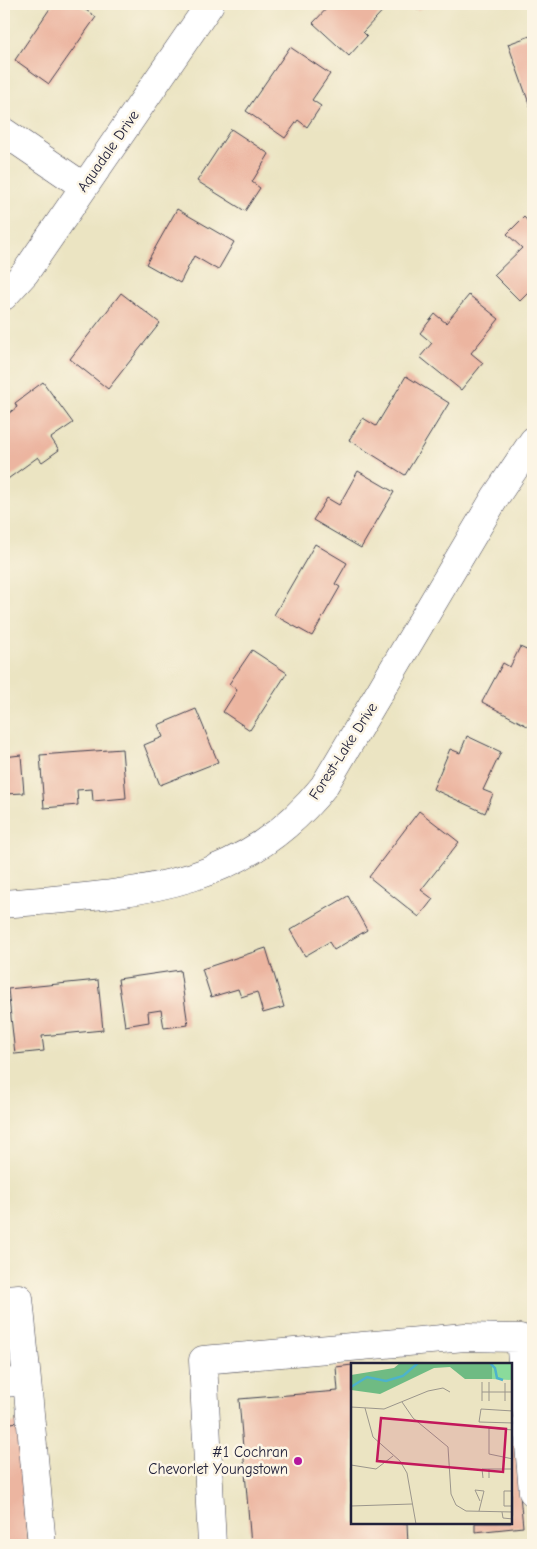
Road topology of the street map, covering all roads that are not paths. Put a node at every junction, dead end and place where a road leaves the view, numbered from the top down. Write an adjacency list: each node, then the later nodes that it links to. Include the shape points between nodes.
1 (210, 4): 3 (street, Aquadale Drive)
2 (4, 132): 3 (street)
3 (83, 186): 4 (street, Aquadale Drive, via 25,273)
4 (4, 296)
5 (533, 441): 6 (street, Forest-Lake Drive, via 496,496 324,786 293,820 255,849 196,878 128,893)
6 (4, 904)
7 (4, 1299): 8 (street, via 19,1298)
8 (16, 1382): 10 (street)
9 (533, 1492): 11 (street, via 520,1338 465,1337 203,1360)
10 (42, 1545)
11 (212, 1545)

